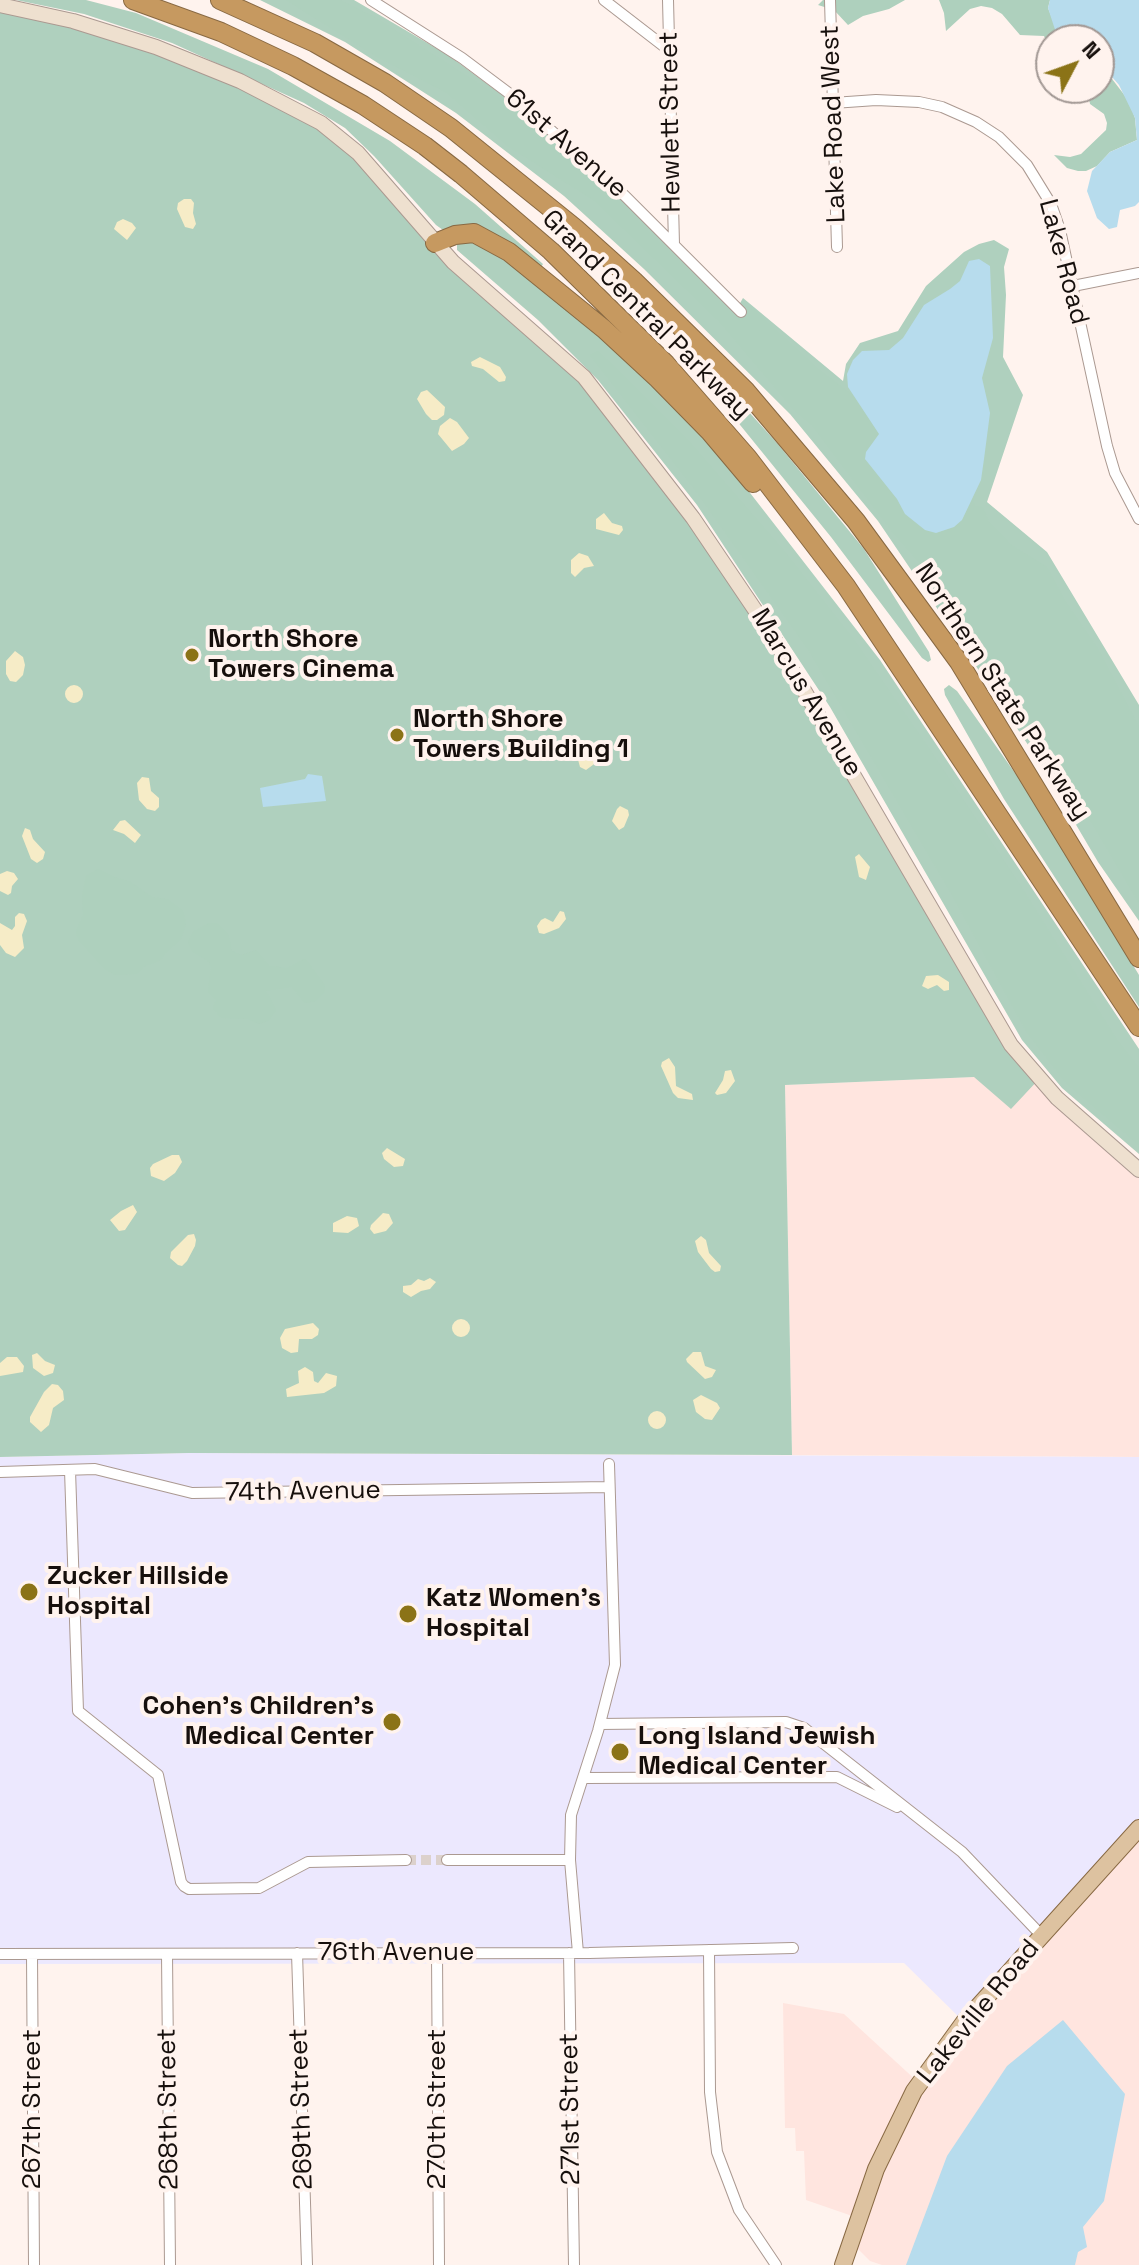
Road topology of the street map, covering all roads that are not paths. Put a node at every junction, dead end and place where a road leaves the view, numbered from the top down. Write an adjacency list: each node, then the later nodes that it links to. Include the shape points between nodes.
1 (133, 0): 18 (highway, Grand Central Parkway, via 293,66 363,105 437,156 543,244 666,364)
2 (220, 0): 16 (highway, Grand Central Parkway, via 315,43 451,128 575,228)
3 (371, 0): 11 (street, 61st Avenue, via 510,94)
4 (604, 0): 8 (street)
5 (668, 0): 8 (street, Hewlett Street)
6 (830, 0): 9 (street, Lake Road West)
7 (0, 5): 10 (main road, Marcus Avenue, via 156,47 301,112 358,153)
8 (670, 51): 11 (street, Hewlett Street)
9 (833, 103): 12 (street, Lake Road West); 14 (street, Lake Road, via 925,104 961,115 999,137 1027,165 1051,204)
10 (435, 243): 18 (highway, via 474,233 509,252 658,379); 21 (main road, Marcus Avenue, via 584,377 693,518 786,657 1011,1045 1057,1098)
11 (674, 244): 15 (street, 61st Avenue)
12 (837, 247)
13 (1139, 273): 14 (street)
14 (1073, 286): 17 (street, Lake Road, via 1107,446)
15 (741, 312)
16 (746, 391): 19 (highway, Northern State Parkway, via 856,521 959,662)
17 (1139, 519)
18 (822, 554): 20 (highway)
19 (1139, 958)
20 (1139, 1027)
21 (1139, 1170)
22 (609, 1464): 25 (street, 271st Street)
23 (70, 1470): 24 (street, 74th Avenue); 25 (street, 74th Avenue, via 95,1469 192,1493); 30 (street, via 78,1711 158,1775 184,1886 259,1888 308,1862)
24 (0, 1472)
25 (609, 1487): 26 (street, 271st Street, via 615,1665)
26 (600, 1724): 27 (street, 271st Street); 28 (street, via 795,1723)
27 (584, 1778): 28 (street, via 837,1777); 32 (street, 271st Street, via 571,1815)
28 (917, 1816): 33 (street, via 962,1852)
29 (1139, 1828): 33 (main road, Lakeville Road)
30 (406, 1860)
31 (447, 1860): 32 (street)
32 (570, 1860): 38 (street, 271st Street)
33 (1042, 1936): 48 (main road, Lakeville Road, via 964,2022 910,2098 876,2169)
34 (793, 1948): 35 (street, 76th Avenue)
35 (709, 1950): 38 (street, 76th Avenue); 47 (street, via 710,2092 717,2152 739,2210)
36 (297, 1953): 37 (street, 76th Avenue); 41 (street, 76th Avenue); 44 (street, 269th Street)
37 (437, 1953): 38 (street, 76th Avenue); 45 (street, 270th Street)
38 (573, 1953): 46 (street, 271st Street)
39 (0, 1954): 40 (street, 76th Avenue)
40 (32, 1954): 41 (street, 76th Avenue); 42 (street, 267th Street)
41 (167, 1954): 43 (street, 268th Street)
42 (34, 2265)
43 (170, 2265)
44 (307, 2265)
45 (439, 2265)
46 (574, 2265)
47 (776, 2265)
48 (843, 2265)

